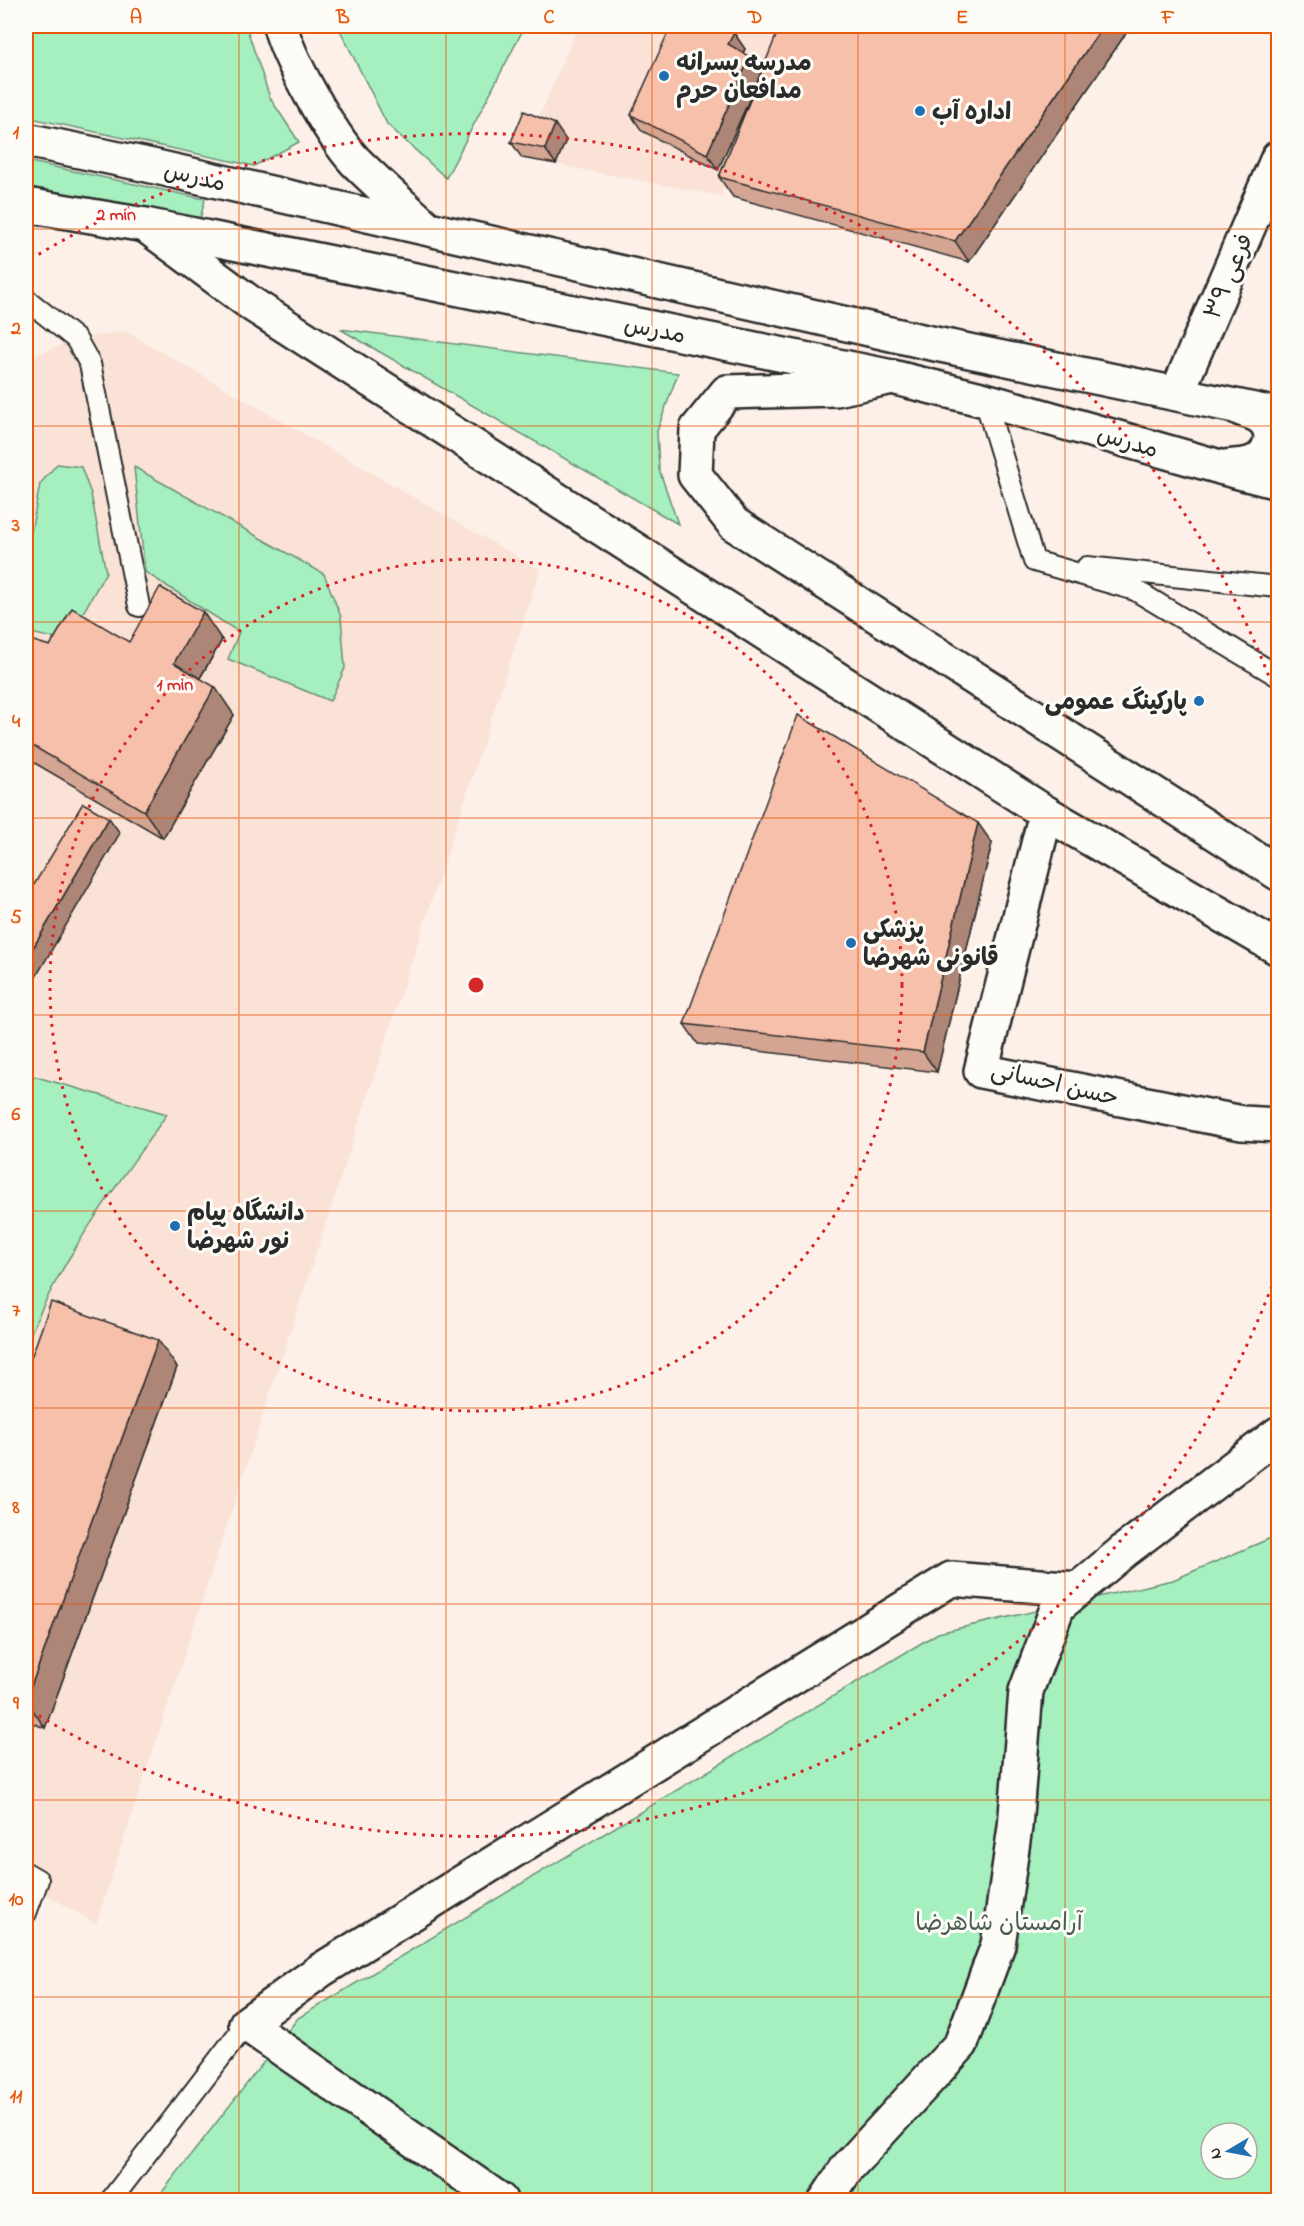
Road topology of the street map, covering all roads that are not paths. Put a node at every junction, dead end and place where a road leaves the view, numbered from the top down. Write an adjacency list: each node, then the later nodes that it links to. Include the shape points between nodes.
1 (280, 26): 6 (street, via 317,106 354,159)
2 (26, 140): 6 (street, مدرس)
3 (1278, 158): 9 (street, فرعی ۳۹)
4 (26, 205): 5 (street, مدرس)
5 (145, 225): 8 (street, مدرس); 19 (street, via 253,305)
6 (427, 229): 9 (street, مدرس, via 926,342)
7 (26, 299): 17 (lane, via 76,339 90,363)
8 (892, 377): 10 (street, مدرس); 20 (street, via 836,389 727,392 697,429 695,475 734,524)
9 (1177, 393): 11 (street, مدرس)
10 (985, 400): 13 (street, مدرس); 15 (lane)
11 (1227, 404): 12 (street, مدرس); 13 (street, via 1260,417 1271,438 1269,450 1261,458 1249,464)
12 (1278, 415)
13 (1220, 467): 14 (street, مدرس)
14 (1278, 482)
15 (1034, 561): 16 (lane); 18 (lane, via 1135,590)
16 (1278, 587)
17 (139, 606)
18 (1278, 676)
19 (1046, 813): 21 (street); 22 (street, حسن احسانی, via 981,1071 1242,1123)
20 (1278, 873)
21 (1278, 948)
22 (1278, 1125)
23 (1278, 1434): 24 (street)
24 (1078, 1589): 27 (street, via 951,1580 321,1970); 30 (street, via 1058,1606 1026,1691 1016,1827 998,1945 961,2044 847,2168)
25 (26, 1873): 26 (lane, via 38,1880)
26 (26, 1913)
27 (246, 2024): 28 (lane); 29 (street)
28 (111, 2200)
29 (500, 2200)
30 (826, 2200)

